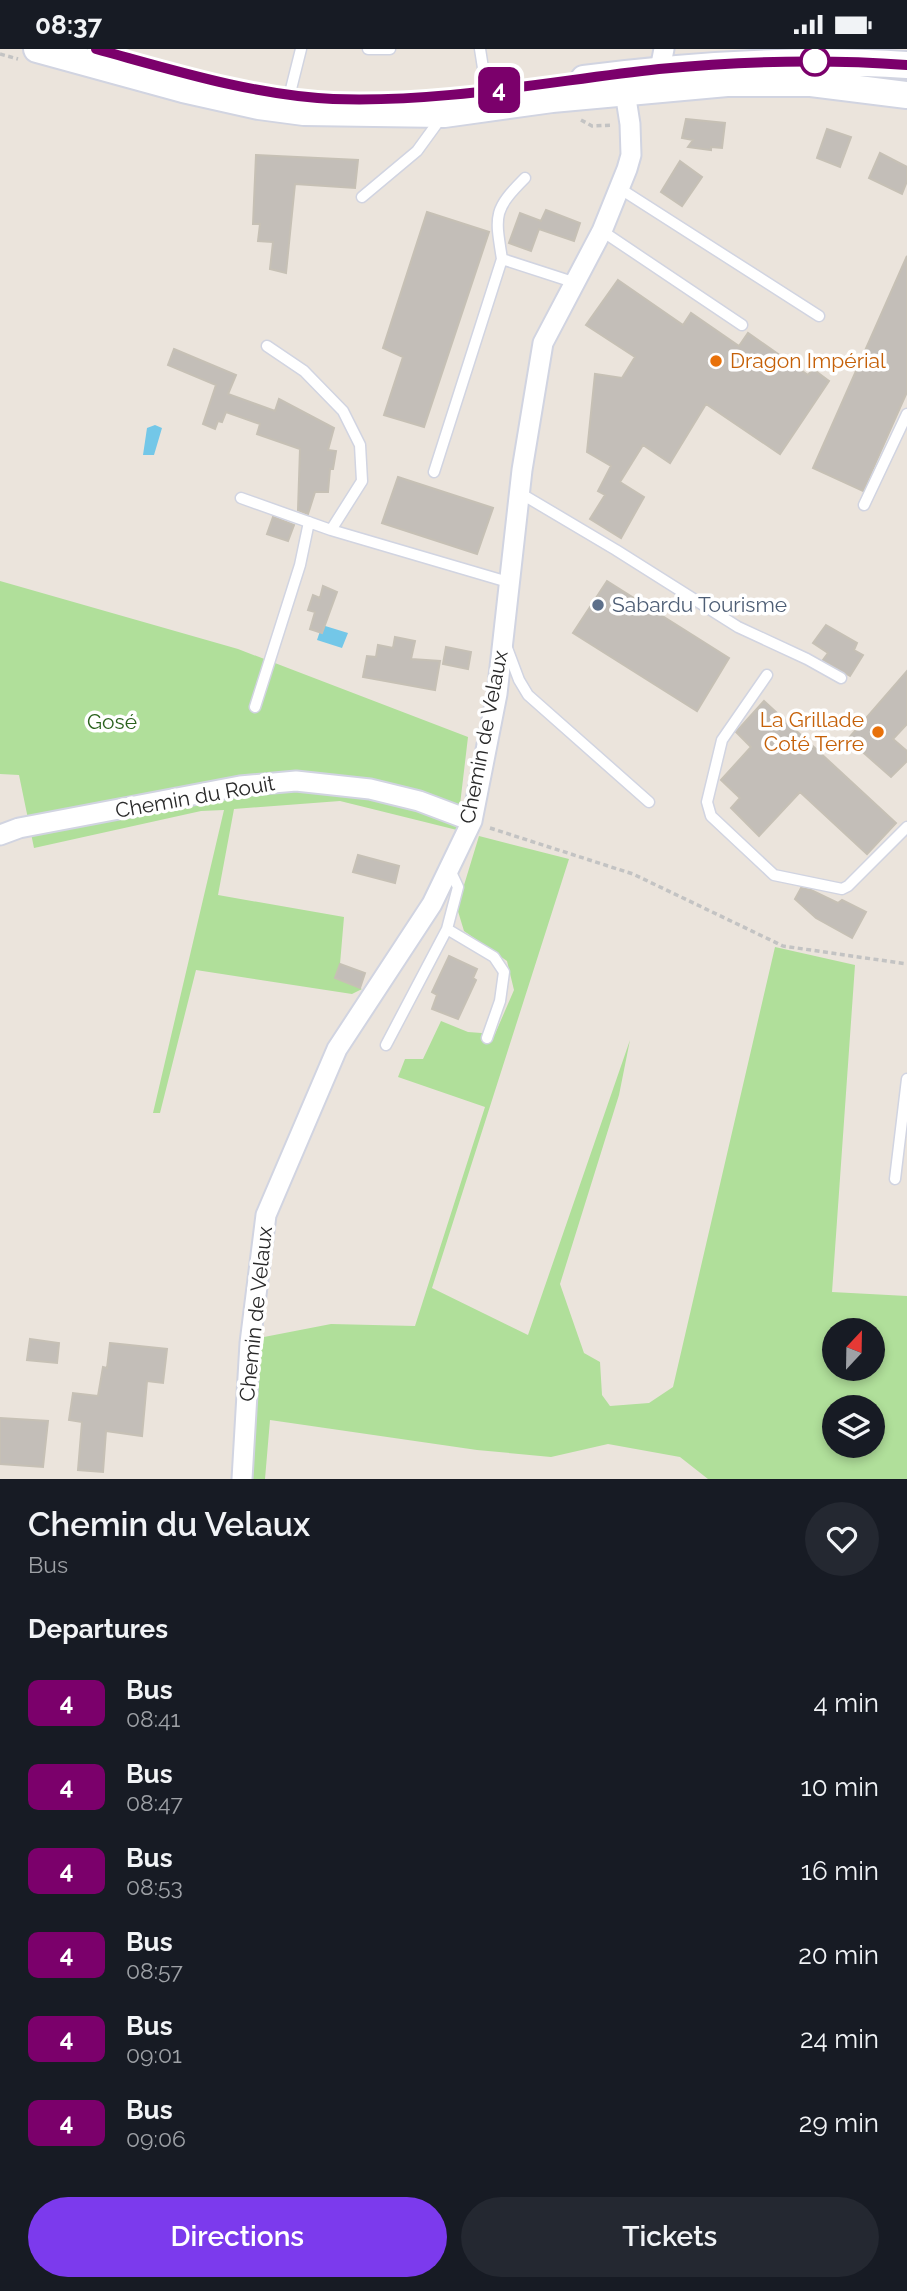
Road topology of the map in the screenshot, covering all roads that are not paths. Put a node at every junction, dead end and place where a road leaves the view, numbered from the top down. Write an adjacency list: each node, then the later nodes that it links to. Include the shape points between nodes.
1 (37, 49): 12 (main road, via 183,89)
2 (96, 49): 12 (main road, via 273,94)
3 (301, 49): 12 (lane)
4 (368, 49): 5 (lane)
5 (390, 49)
6 (480, 49): 9 (lane)
7 (662, 59): 8 (main road); 9 (main road)
8 (907, 65)
9 (492, 91): 12 (main road)
10 (625, 92): 11 (main road, via 787,81); 13 (main road); 15 (street, Chemin de Velaux, via 631,155)
11 (907, 95)
12 (288, 102): 13 (main road, via 362,114)
13 (444, 114): 16 (lane, via 417,151)
14 (525, 178): 18 (lane, via 498,211)
15 (620, 188): 17 (street, Chemin de Velaux); 20 (lane)
16 (362, 197)
17 (602, 231): 19 (street, Chemin de Velaux); 21 (lane)
18 (502, 259): 19 (lane); 24 (lane)
19 (576, 283): 25 (street, Chemin de Velaux, via 543,343)
20 (819, 316)
21 (742, 325)
22 (267, 346): 29 (lane, via 304,371 343,411 360,445 362,481)
23 (907, 414): 27 (lane)
24 (433, 472)
25 (520, 493): 30 (street, Chemin de Velaux); 33 (lane, via 738,627)
26 (241, 498): 28 (lane)
27 (864, 505)
28 (309, 522): 29 (lane); 34 (lane)
29 (331, 530): 30 (lane)
30 (508, 582): 31 (street, Chemin de Velaux)
31 (503, 636): 35 (lane, via 528,695); 36 (street, Chemin de Velaux, via 497,694)
32 (767, 674): 37 (lane, via 722,740 707,802 711,816 774,874 842,889)
33 (841, 678)
34 (255, 707)
35 (649, 802)
36 (472, 821): 38 (street, Chemin du Rouit, via 370,789 296,781 240,786); 39 (street, Chemin de Velaux)
37 (907, 827)
38 (0, 835)
39 (449, 868): 40 (lane, via 458,887); 45 (street, Chemin de Velaux, via 432,904 337,1049 266,1216 250,1343)
40 (447, 929): 41 (lane, via 494,957 504,972); 42 (lane)
41 (487, 1038)
42 (386, 1045)
43 (907, 1079): 44 (lane)
44 (895, 1179)
45 (242, 1479)

